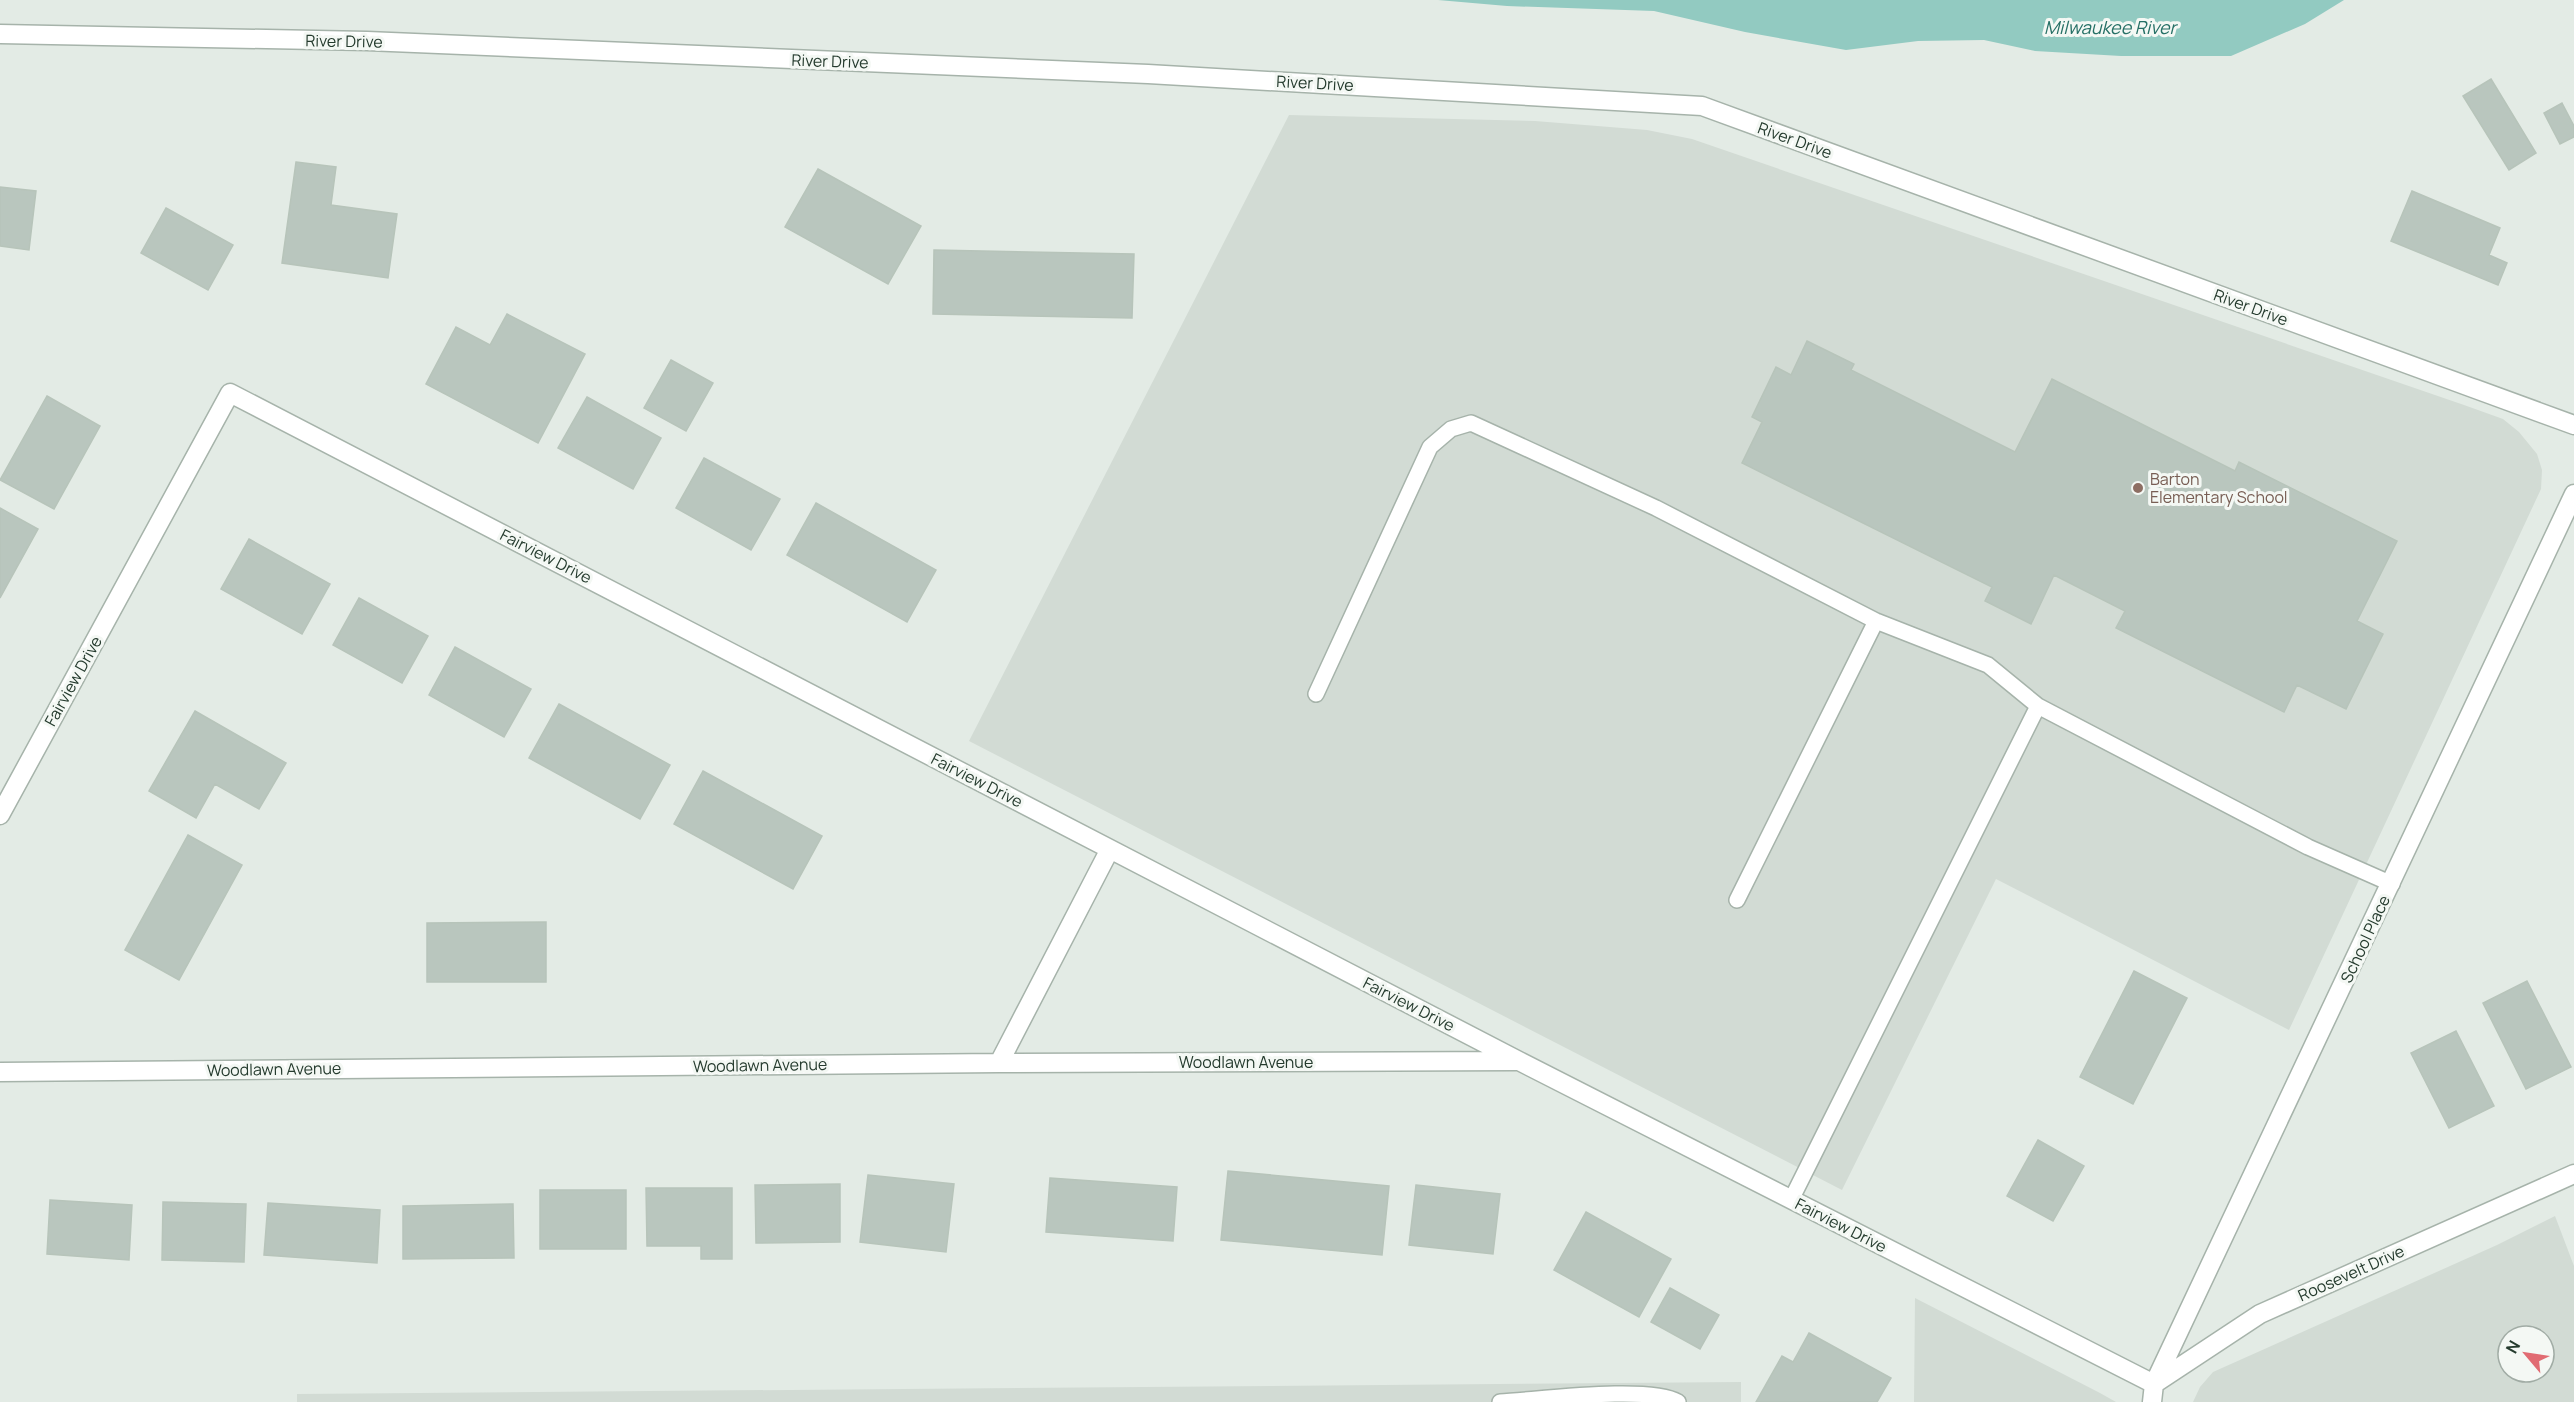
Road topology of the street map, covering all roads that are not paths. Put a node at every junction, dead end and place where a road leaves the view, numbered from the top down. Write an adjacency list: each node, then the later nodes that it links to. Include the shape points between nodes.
1 (0, 34): 2 (street, River Drive, via 367,41 1148,74 1702,106)
2 (2574, 426)
3 (2574, 494): 9 (street, School Place)
4 (1876, 621): 5 (lane, via 1656,508 1472,423 1451,429 1430,447); 6 (lane, via 1988,665); 10 (lane)
5 (1316, 694)
6 (2038, 706): 9 (lane, via 2308,847); 15 (lane)
7 (0, 815): 8 (street, Fairview Drive, via 230,393)
8 (1110, 849): 11 (street, Fairview Drive); 12 (street)
9 (2392, 884): 16 (street, School Place)
10 (1737, 900)
11 (1519, 1061): 12 (street, Woodlawn Avenue); 15 (street, Fairview Drive)
12 (999, 1063): 13 (street, Woodlawn Avenue)
13 (0, 1072)
14 (2574, 1174): 16 (street, Roosevelt Drive, via 2259,1314)
15 (1791, 1200): 16 (street, Fairview Drive)
16 (2153, 1393)
17 (1500, 1402): 18 (lane, via 1637,1393)
18 (1677, 1402)

